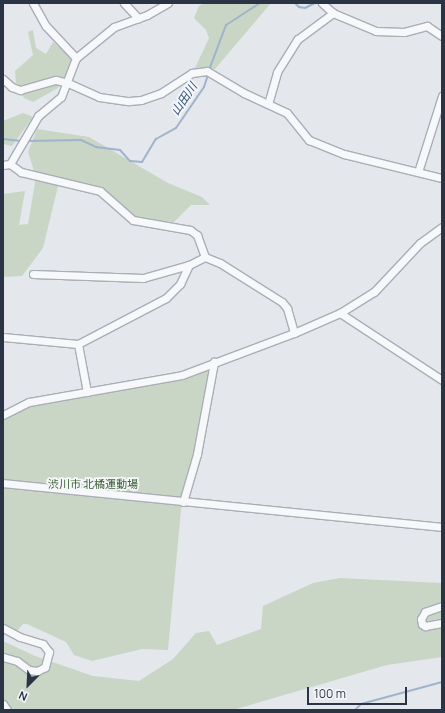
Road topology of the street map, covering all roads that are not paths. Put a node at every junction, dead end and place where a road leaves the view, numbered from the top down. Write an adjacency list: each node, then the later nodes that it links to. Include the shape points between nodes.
1 (33, 3): 8 (street, via 46,26)
2 (124, 3): 6 (street)
3 (168, 3): 6 (street)
4 (322, 3): 5 (street)
5 (333, 13): 7 (street, via 376,31 404,32 427,26); 12 (street, via 298,39 277,72)
6 (138, 18): 8 (street, via 114,27)
7 (442, 36)
8 (76, 58): 10 (street)
9 (3, 79): 10 (street, via 20,90 56,80)
10 (68, 83): 12 (street, via 113,100 141,100 161,93 192,74 207,70); 13 (street, via 61,97 38,116)
11 (442, 96): 14 (street)
12 (268, 104): 14 (street, via 287,113 309,140 344,154)
13 (7, 164): 17 (street, via 21,172 100,191 133,220 190,230 197,235)
14 (418, 172): 15 (street)
15 (442, 178)
16 (442, 227): 20 (street, via 420,243 374,292)
17 (205, 257): 18 (street); 21 (street, via 220,263 282,302 287,308)
18 (189, 265): 19 (street, via 143,278); 23 (street, via 180,284 166,298)
19 (33, 274)
20 (340, 313): 21 (street); 25 (street)
21 (294, 333): 24 (street)
22 (3, 337): 23 (street)
23 (78, 344): 26 (street)
24 (214, 362): 26 (street, via 182,375); 29 (street, via 197,454)
25 (442, 380)
26 (87, 392): 27 (street, via 29,402)
27 (3, 414)
28 (3, 483): 29 (street)
29 (183, 502): 30 (street)
30 (442, 527)
31 (442, 606): 32 (street, via 425,612 421,619 425,626)
32 (442, 623)
33 (3, 628): 34 (street, via 42,644 49,652 45,667 37,671 29,670 17,661)
34 (3, 657)
35 (3, 704): 36 (street)
36 (7, 710)

